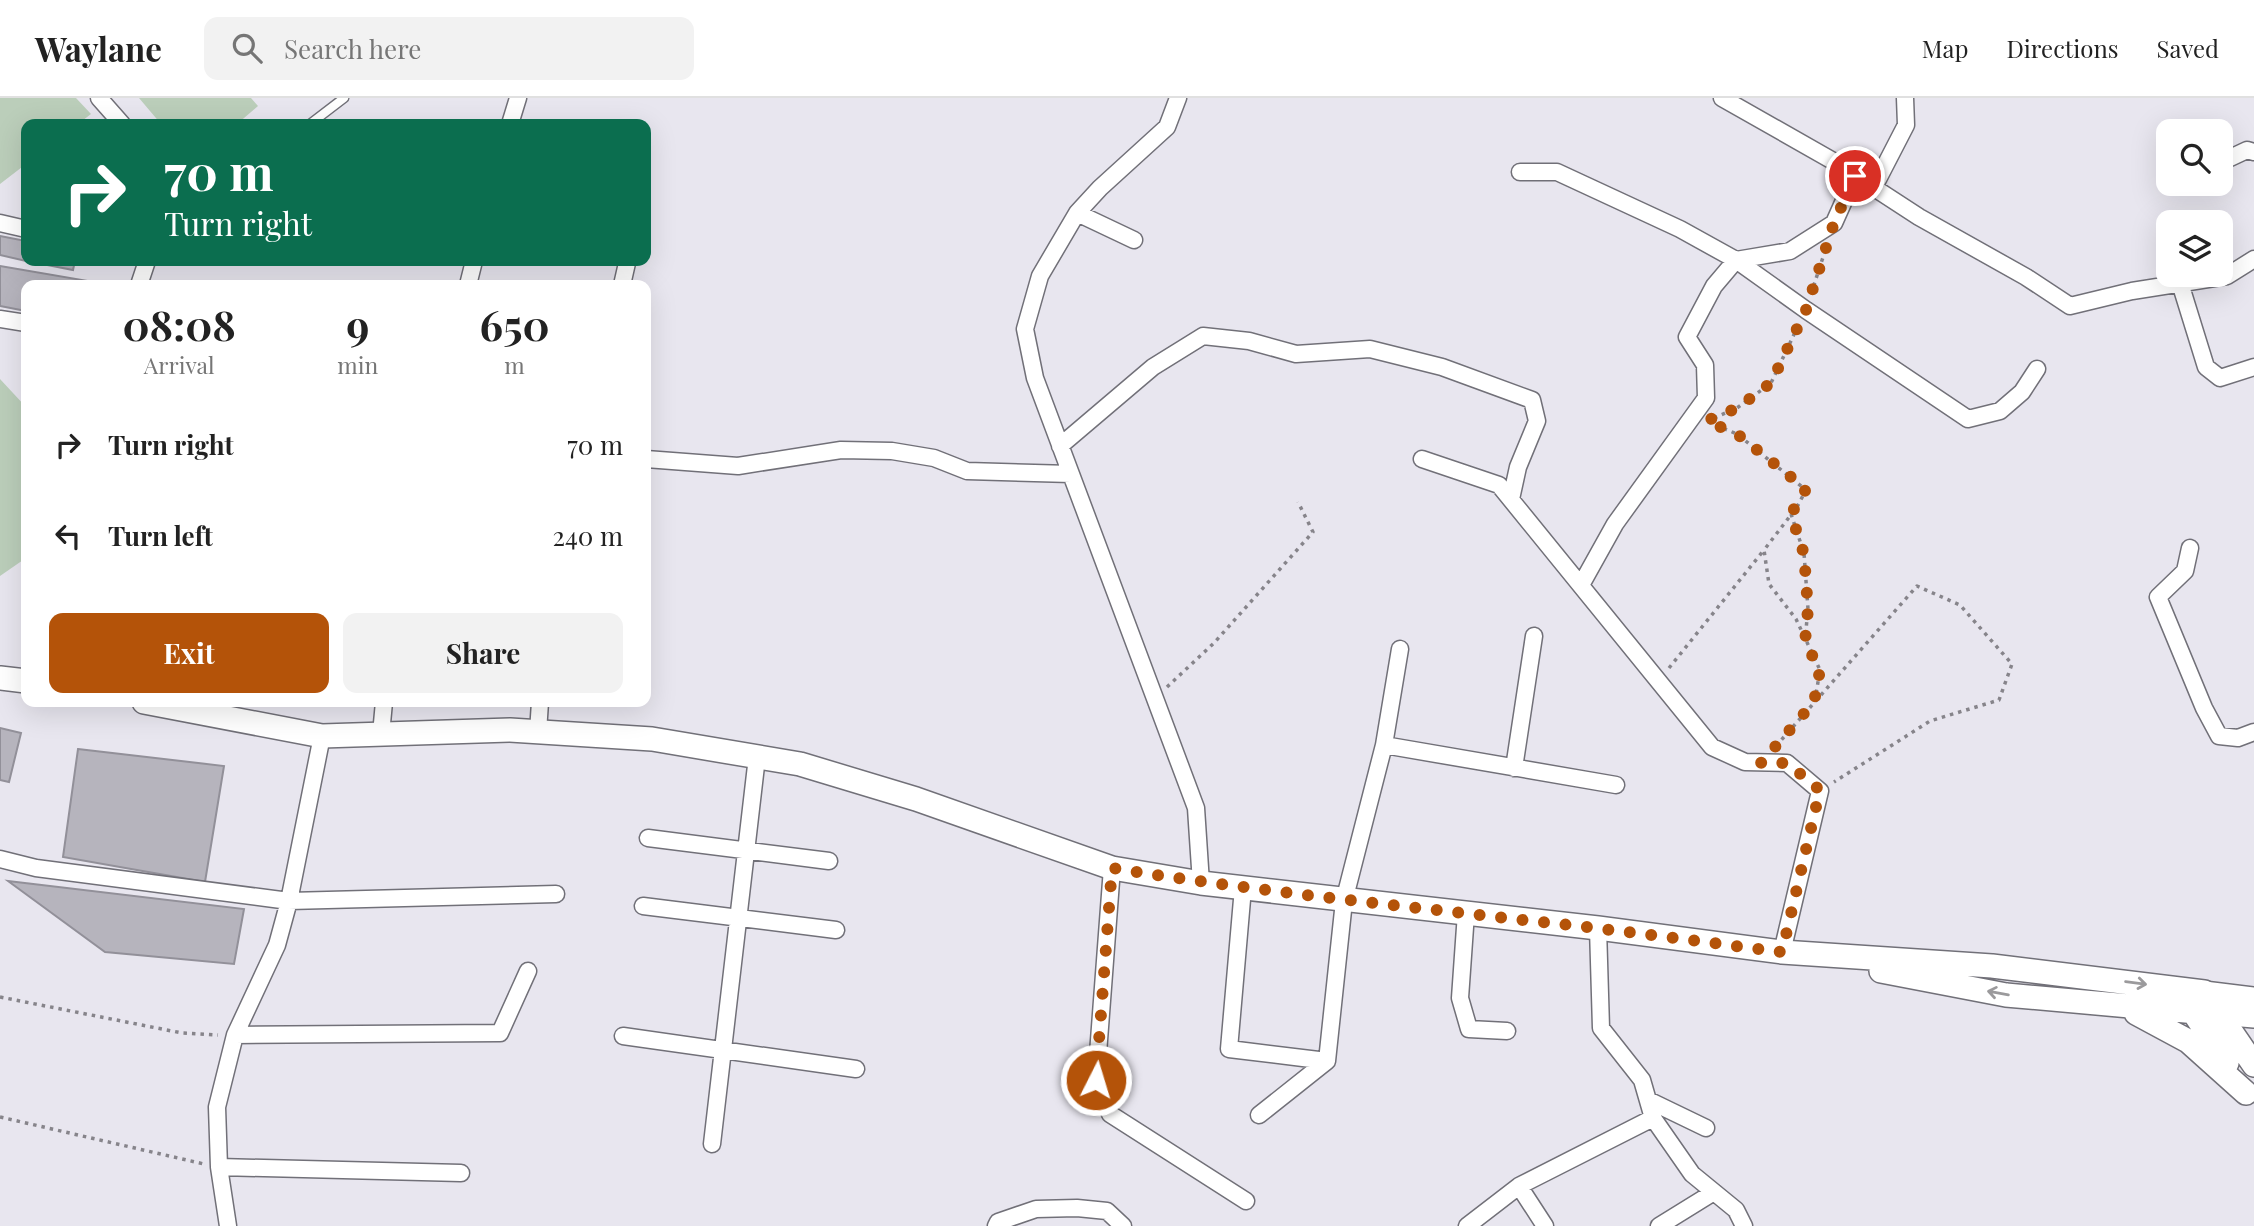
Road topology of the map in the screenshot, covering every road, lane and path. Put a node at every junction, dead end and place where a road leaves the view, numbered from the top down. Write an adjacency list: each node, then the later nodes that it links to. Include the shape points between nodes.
1 (99, 98): 7 (street)
2 (344, 98): 8 (lane)
3 (518, 98): 9 (street)
4 (1178, 98): 15 (street, via 1167,127)
5 (1722, 98): 13 (street)
6 (1905, 98): 14 (street, via 1906,125)
7 (118, 119)
8 (317, 119)
9 (512, 119)
10 (2254, 152): 11 (street)
11 (2233, 157)
12 (1520, 172): 21 (street, via 1557,172)
13 (1855, 176): 14 (street); 17 (street)
14 (1874, 187): 23 (street, via 2070,306)
15 (1077, 213): 19 (street); 31 (street, via 1040,276 1025,329 1035,378)
16 (0, 223): 18 (street)
17 (1834, 223): 21 (street, via 1790,251); 25 (path)
18 (21, 228)
19 (1134, 240)
20 (2254, 259): 22 (street)
21 (1736, 260): 25 (street); 30 (street, via 1714,286 1687,337 1705,365 1706,398)
22 (2233, 272)
23 (2156, 287)
24 (2181, 287): 28 (street, via 2206,367 2220,378)
25 (1806, 310): 29 (street, via 1968,419 2000,411 2022,392); 30 (path, via 1771,383 1737,408)
26 (0, 319): 27 (street)
27 (21, 322)
28 (2254, 367)
29 (2037, 369)
30 (1698, 420): 37 (path, via 1737,434 1806,489); 40 (street, via 1615,524)
31 (1060, 446): 34 (street); 35 (street, via 1153,367 1203,336 1249,341 1296,354 1370,349 1442,367 1532,400 1537,421)
32 (651, 459): 34 (street, via 738,466 841,450 892,451 934,458 967,471)
33 (1422, 459): 35 (street, via 1499,485)
34 (1071, 474): 47 (street)
35 (1511, 499): 40 (street)
36 (1298, 502): 47 (path, via 1313,532 1214,643)
37 (1791, 514): 39 (path); 42 (path, via 1804,554)
38 (2190, 548): 53 (street, via 2185,571 2158,597 2219,736 2238,738)
39 (1764, 550): 42 (path, via 1769,584 1796,620); 46 (path)
40 (1581, 585): 46 (street)
41 (1534, 636): 59 (street)
42 (1805, 642): 48 (path, via 1820,670)
43 (1400, 649): 56 (street)
44 (0, 678): 45 (main road)
45 (21, 680)
46 (1658, 681): 58 (street, via 1712,747 1745,762)
47 (1156, 698): 67 (street, via 1196,808)
48 (1814, 702): 58 (path); 61 (path, via 1917,586 1960,605 2012,664 1999,700 1930,722)
49 (170, 707): 55 (main road)
50 (384, 707): 54 (street)
51 (540, 707): 52 (street)
52 (538, 732): 54 (main road); 57 (main road, via 652,739)
53 (2254, 732)
54 (381, 734): 55 (main road)
55 (322, 736): 70 (street)
56 (1384, 745): 59 (street); 71 (street)
57 (757, 757): 63 (street); 66 (main road, via 800,764 916,799)
58 (1761, 763): 61 (street, via 1787,763)
59 (1514, 768): 60 (street)
60 (1616, 785)
61 (1820, 790): 77 (street)
62 (648, 838): 63 (street)
63 (746, 851): 65 (street); 74 (street)
64 (0, 859): 70 (street)
65 (829, 861)
66 (1112, 868): 67 (main road); 103 (street, via 1096,1080 1110,1114)
67 (1201, 883): 68 (main road)
68 (1243, 888): 71 (main road); 89 (street, via 1229,1049)
69 (556, 894): 70 (street)
70 (289, 901): 86 (street, via 277,945)
71 (1344, 901): 73 (main road); 89 (street)
72 (643, 906): 74 (street)
73 (1466, 913): 75 (main road); 85 (street, via 1460,998 1469,1029)
74 (738, 918): 76 (street); 88 (street)
75 (1598, 928): 77 (main road); 93 (street, via 1601,1028 1642,1080)
76 (836, 930)
77 (1782, 952): 81 (main road, one-way to 81, via 2069,975 2177,989); 82 (main road, one-way to 77, via 2006,995)
78 (527, 971): 86 (street, via 500,1033)
79 (0, 997): 86 (path, via 182,1033)
80 (2254, 998): 81 (street)
81 (2199, 1002): 82 (main road); 83 (main road); 92 (main road)
82 (2127, 1008): 92 (main road, via 2188,1041)
83 (2219, 1014): 84 (street); 90 (main road)
84 (2254, 1017)
85 (1507, 1031)
86 (235, 1035): 99 (street, via 217,1107)
87 (623, 1036): 88 (street)
88 (722, 1050): 91 (street); 98 (street)
89 (1327, 1061): 94 (street)
90 (2254, 1065)
91 (856, 1069)
92 (2250, 1098)
93 (1648, 1100): 96 (street); 97 (street)
94 (1259, 1115)
95 (0, 1117): 99 (path)
96 (1653, 1118): 101 (street); 102 (street, via 1692,1174)
97 (1706, 1128)
98 (712, 1144)
99 (219, 1167): 100 (street); 104 (street)
100 (461, 1173)
101 (1519, 1186): 107 (street); 108 (street)
102 (1714, 1192): 109 (street); 110 (street, via 1736,1210)
103 (1246, 1201)
104 (228, 1226)
105 (996, 1226): 106 (street, via 1036,1209 1077,1208 1107,1211)
106 (1123, 1226)
107 (1467, 1226)
108 (1545, 1226)
109 (1659, 1226)
110 (1744, 1226)

